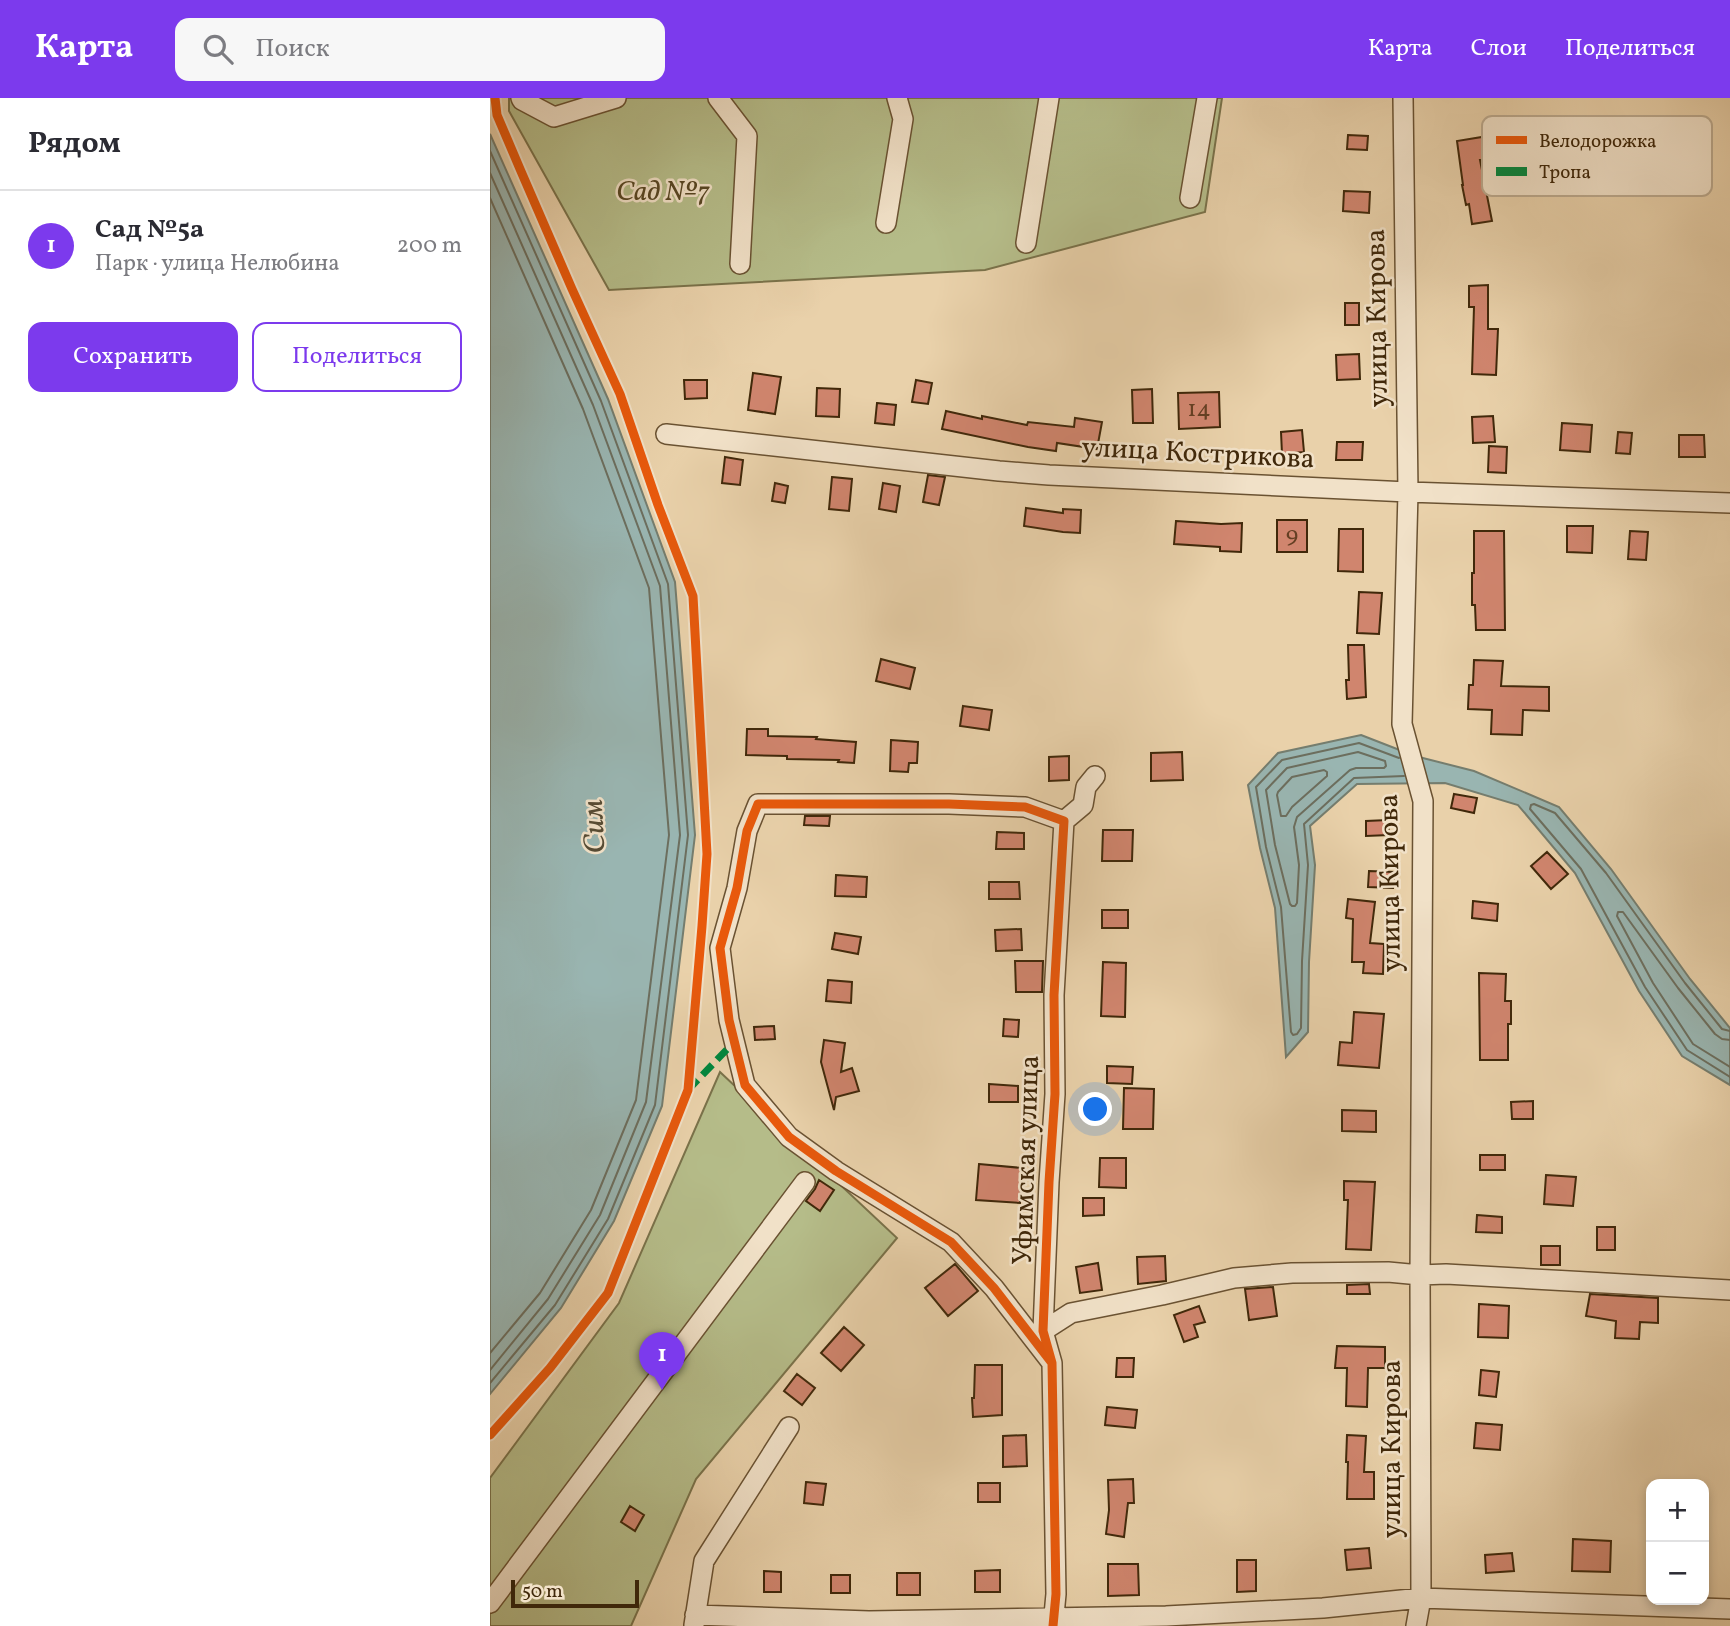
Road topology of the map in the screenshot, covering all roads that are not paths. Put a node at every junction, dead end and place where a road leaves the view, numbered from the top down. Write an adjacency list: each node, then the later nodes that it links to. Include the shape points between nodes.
1 (521, 98): 2 (street, via 554,117)
2 (616, 98)
3 (719, 98): 11 (street, via 747,136)
4 (897, 98): 9 (street, via 903,120)
5 (1049, 98): 10 (street)
6 (1207, 98): 8 (street)
7 (1403, 98): 13 (street, улица Кирова)
8 (1190, 198)
9 (886, 223)
10 (1026, 243)
11 (740, 264)
12 (666, 434): 13 (street, улица Кострикова, via 1011,472)
13 (1408, 492): 14 (street, улица Кострикова); 18 (street, улица Кирова, via 1402,724 1423,802)
14 (1730, 503)
15 (1096, 776): 16 (street, via 1086,787 1083,805)
16 (1064, 821): 20 (street, Уфимская улица); 21 (street, via 1025,807 758,804 747,831 720,947 729,1020 745,1085 789,1137 951,1242)
17 (805, 1182): 24 (street)
18 (1420, 1275): 19 (street); 20 (street, via 1292,1273 1234,1278 1072,1313); 23 (street, улица Кирова)
19 (1730, 1290)
20 (1043, 1331): 21 (street, Уфимская улица)
21 (1052, 1363): 27 (street, Уфимская улица)
22 (789, 1427): 26 (street, via 704,1561)
23 (1421, 1598): 25 (street); 27 (street, via 1245,1613); 28 (street, улица Кирова)
24 (490, 1603)
25 (1730, 1609)
26 (694, 1620): 27 (street)
27 (1054, 1621)
28 (1416, 1626)

